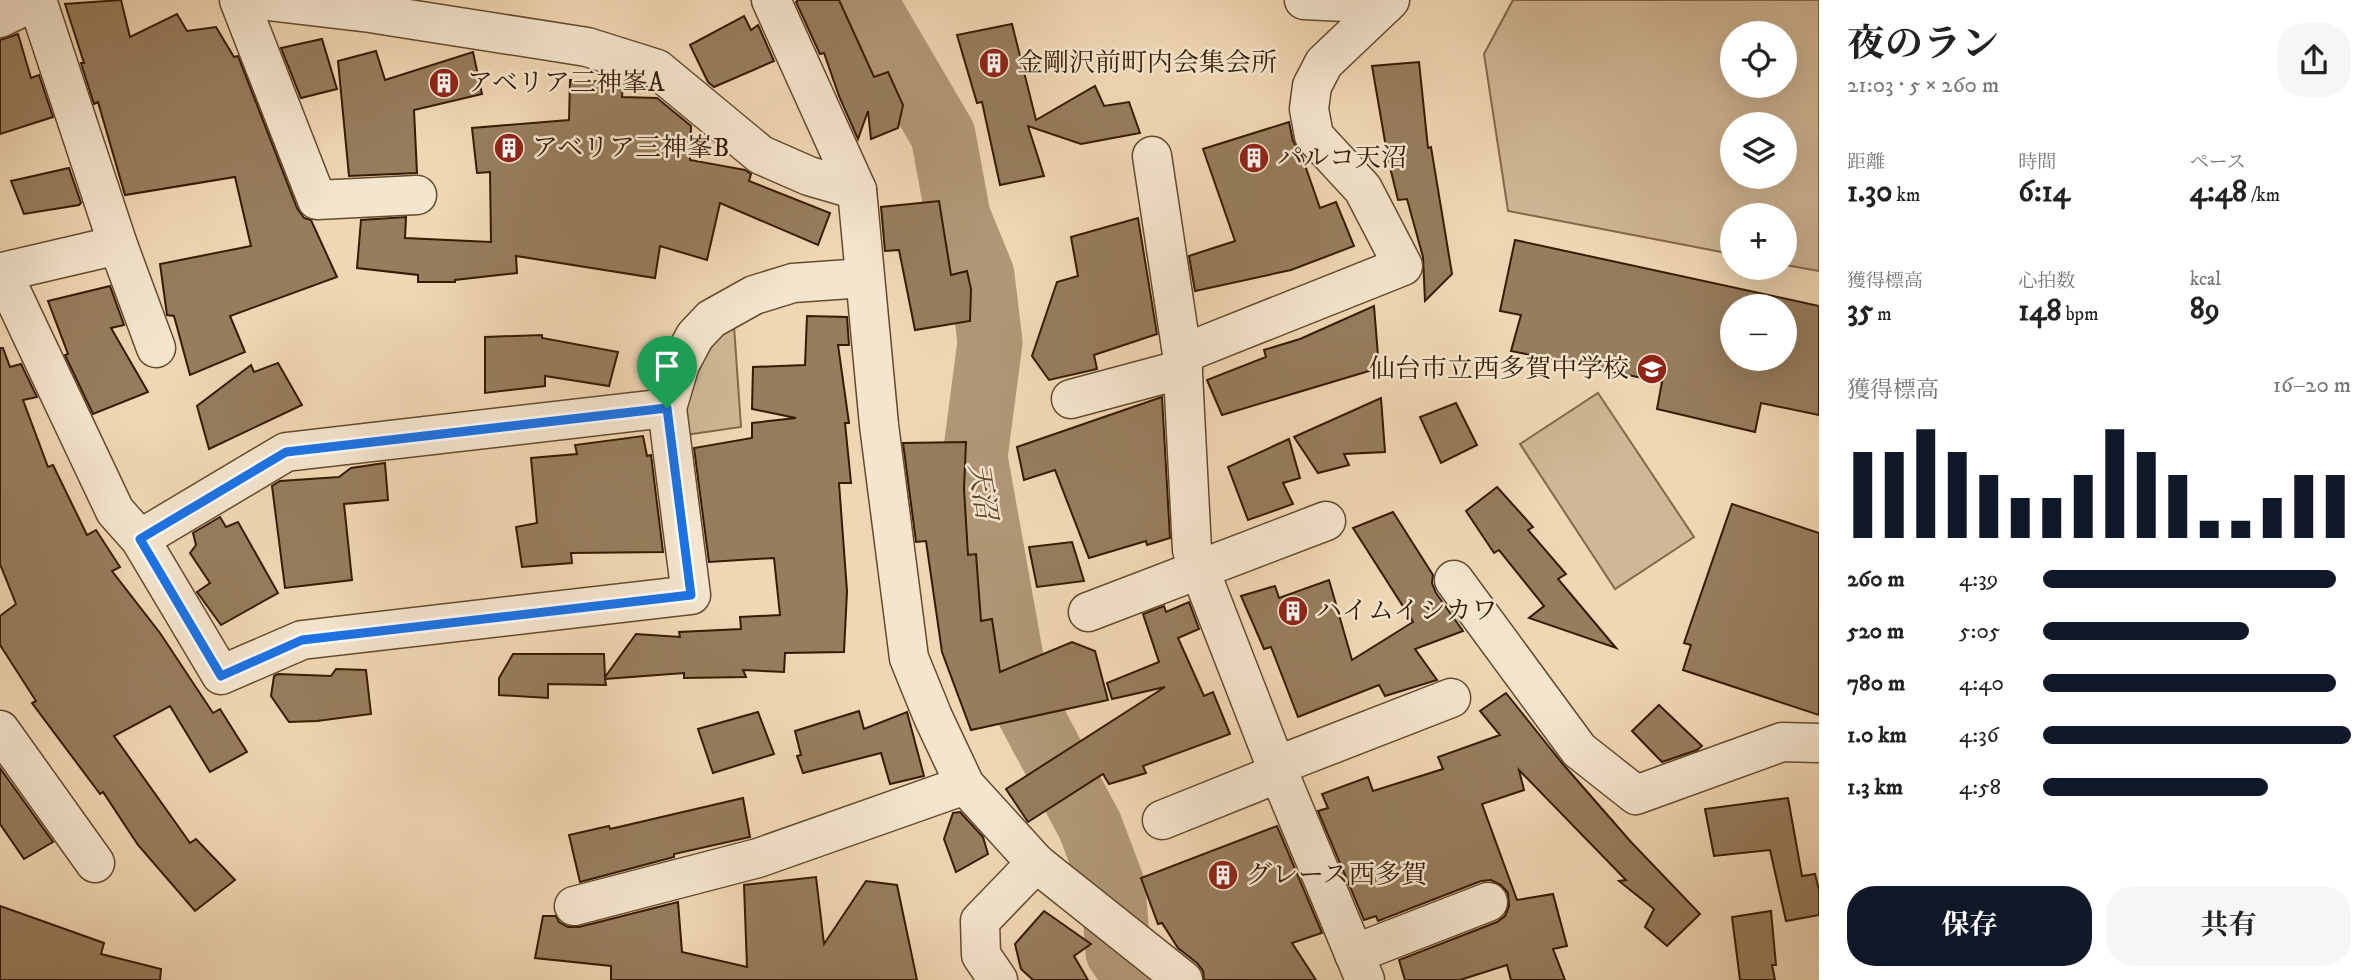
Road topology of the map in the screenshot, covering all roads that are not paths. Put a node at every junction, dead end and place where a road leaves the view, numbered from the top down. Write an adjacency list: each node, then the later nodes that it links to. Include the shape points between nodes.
1 (37, 0): 8 (street); 12 (street)
2 (239, 0): 11 (street, via 317,200)
3 (260, 0): 7 (street, via 370,13)
4 (771, 0): 10 (street)
5 (1304, 0): 6 (street)
6 (1388, 2): 15 (street, via 1324,63 1312,86 1309,109 1314,136 1363,189 1403,266)
7 (480, 16): 10 (street, via 657,69 761,155 809,177)
8 (0, 18)
9 (1152, 156): 15 (street)
10 (857, 190): 13 (street)
11 (417, 195)
12 (118, 245): 14 (street); 19 (street, via 2,272 115,510)
13 (864, 278): 17 (street, via 793,283 754,295 710,319 680,365); 27 (street, via 909,658)
14 (156, 348)
15 (1182, 361): 16 (street); 20 (street, via 1192,550)
16 (1071, 399)
17 (667, 408): 19 (street, via 286,452); 19 (street, via 691,595 302,640 221,676)
18 (1326, 521): 20 (street)
19 (140, 539)
20 (1199, 569): 22 (street); 26 (street)
21 (1454, 580): 25 (street, via 1579,750 1636,795 1782,742)
22 (1088, 612)
23 (1451, 698): 26 (street)
24 (0, 730): 29 (street)
25 (1819, 743)
26 (1278, 770): 28 (street); 33 (street)
27 (965, 785): 30 (street); 32 (street, via 758,858)
28 (1163, 820)
29 (95, 863)
30 (1036, 863): 34 (street, via 980,920 981,955); 35 (street)
31 (1488, 902): 33 (street)
32 (574, 906)
33 (1359, 967)
34 (998, 980)
35 (1183, 980)

